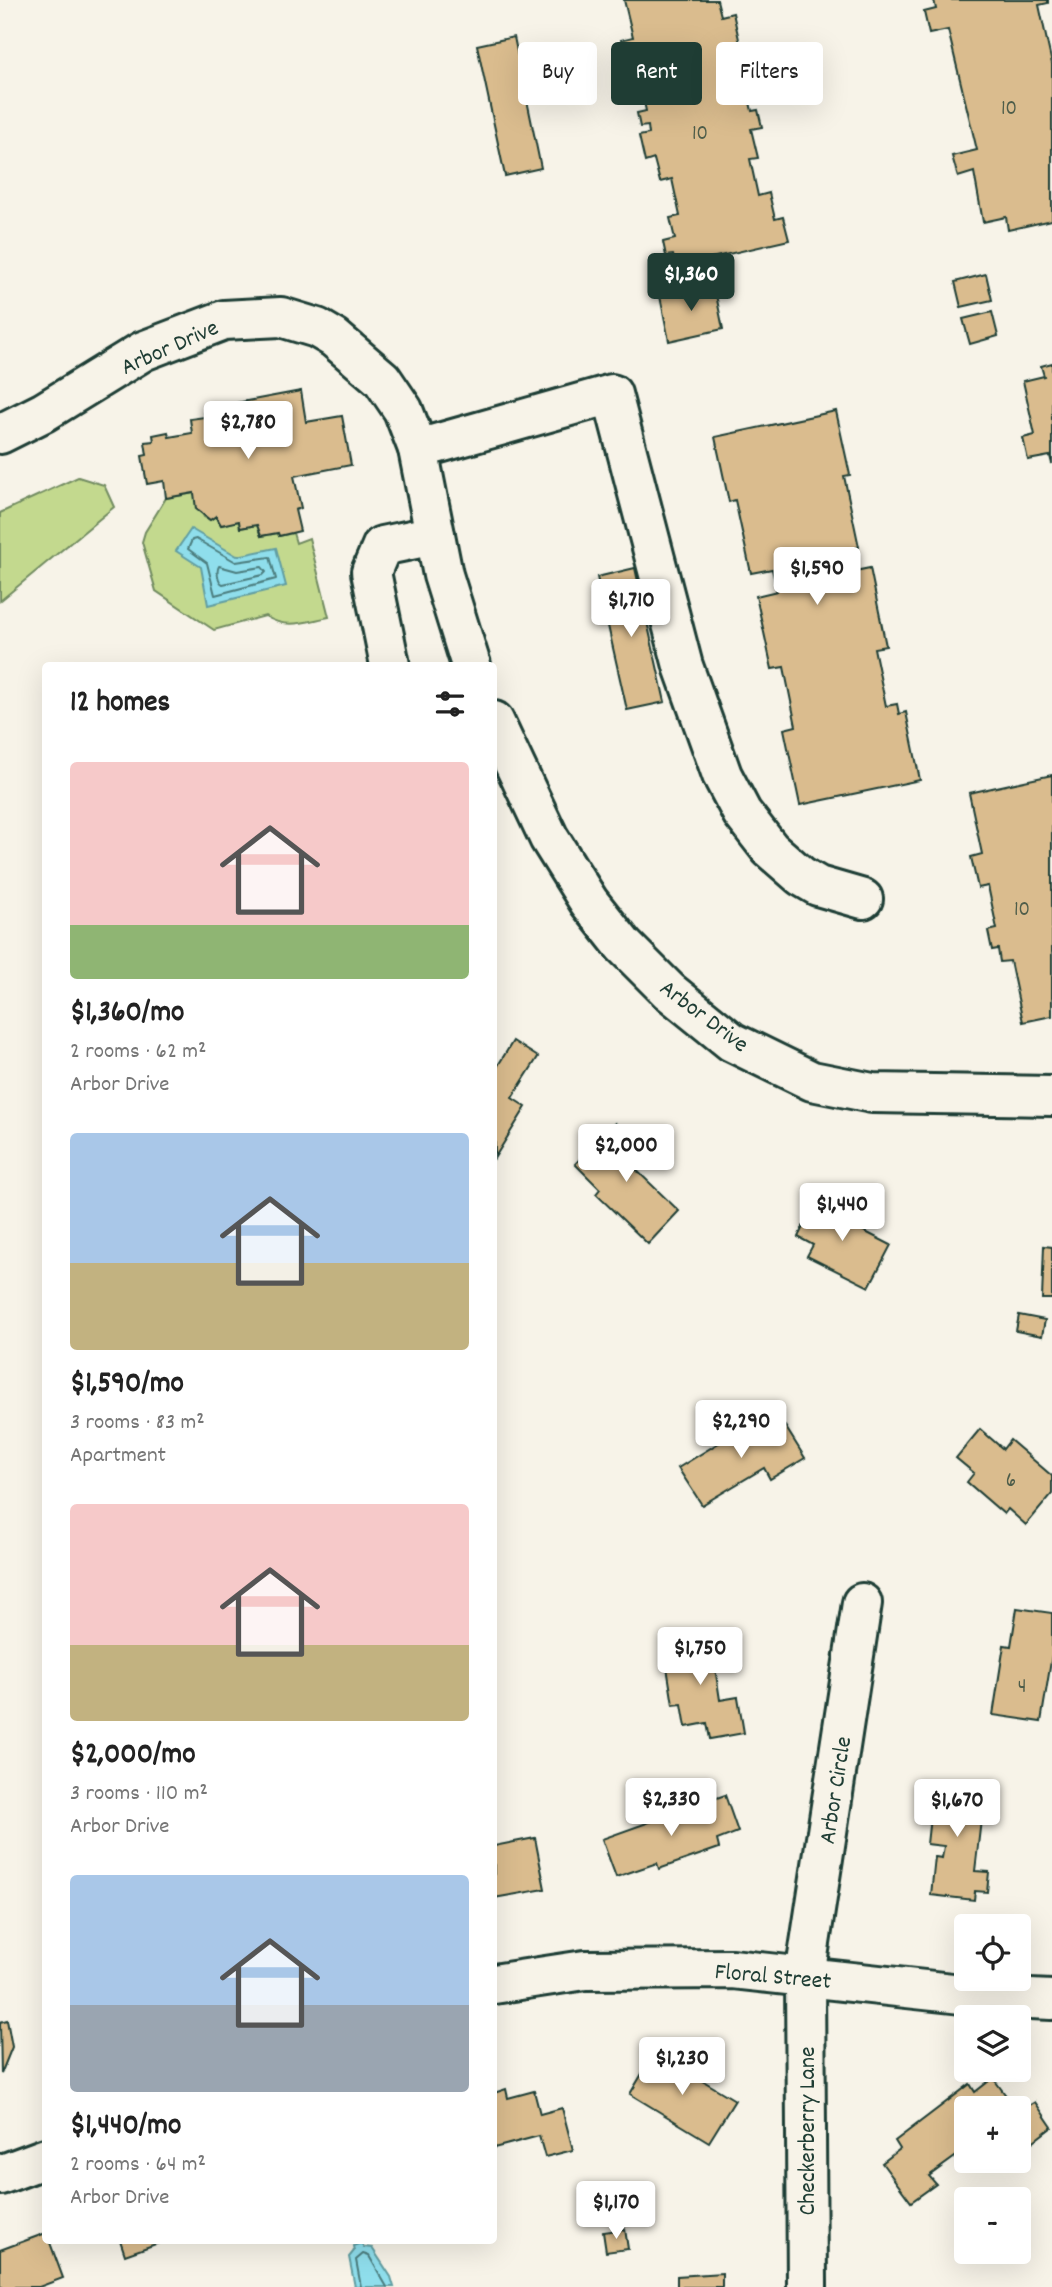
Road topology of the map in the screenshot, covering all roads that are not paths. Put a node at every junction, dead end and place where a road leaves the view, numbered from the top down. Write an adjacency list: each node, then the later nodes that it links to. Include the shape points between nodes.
1 (0, 434): 2 (street, Arbor Drive, via 143,351 224,320 281,317 334,338 382,379 403,410)
2 (418, 449): 3 (street, Arbor Drive); 7 (street, via 612,394 683,666 722,775 742,813 770,849 818,886)
3 (435, 534): 4 (street, via 382,546 372,572); 5 (street, Arbor Drive)
4 (389, 662)
5 (470, 662)
6 (497, 727): 8 (street, Arbor Drive, via 549,838 589,902 669,991 732,1042 812,1081 872,1093)
7 (863, 899)
8 (1052, 1096)
9 (862, 1603): 10 (street, Arbor Circle)
10 (805, 1976): 11 (street, Floral Street, via 732,1969 585,1970); 12 (street, Floral Street); 15 (street, Checkerberry Lane)
11 (497, 1984)
12 (1052, 2000)
13 (42, 2159): 14 (street)
14 (0, 2175)
15 (807, 2287)

